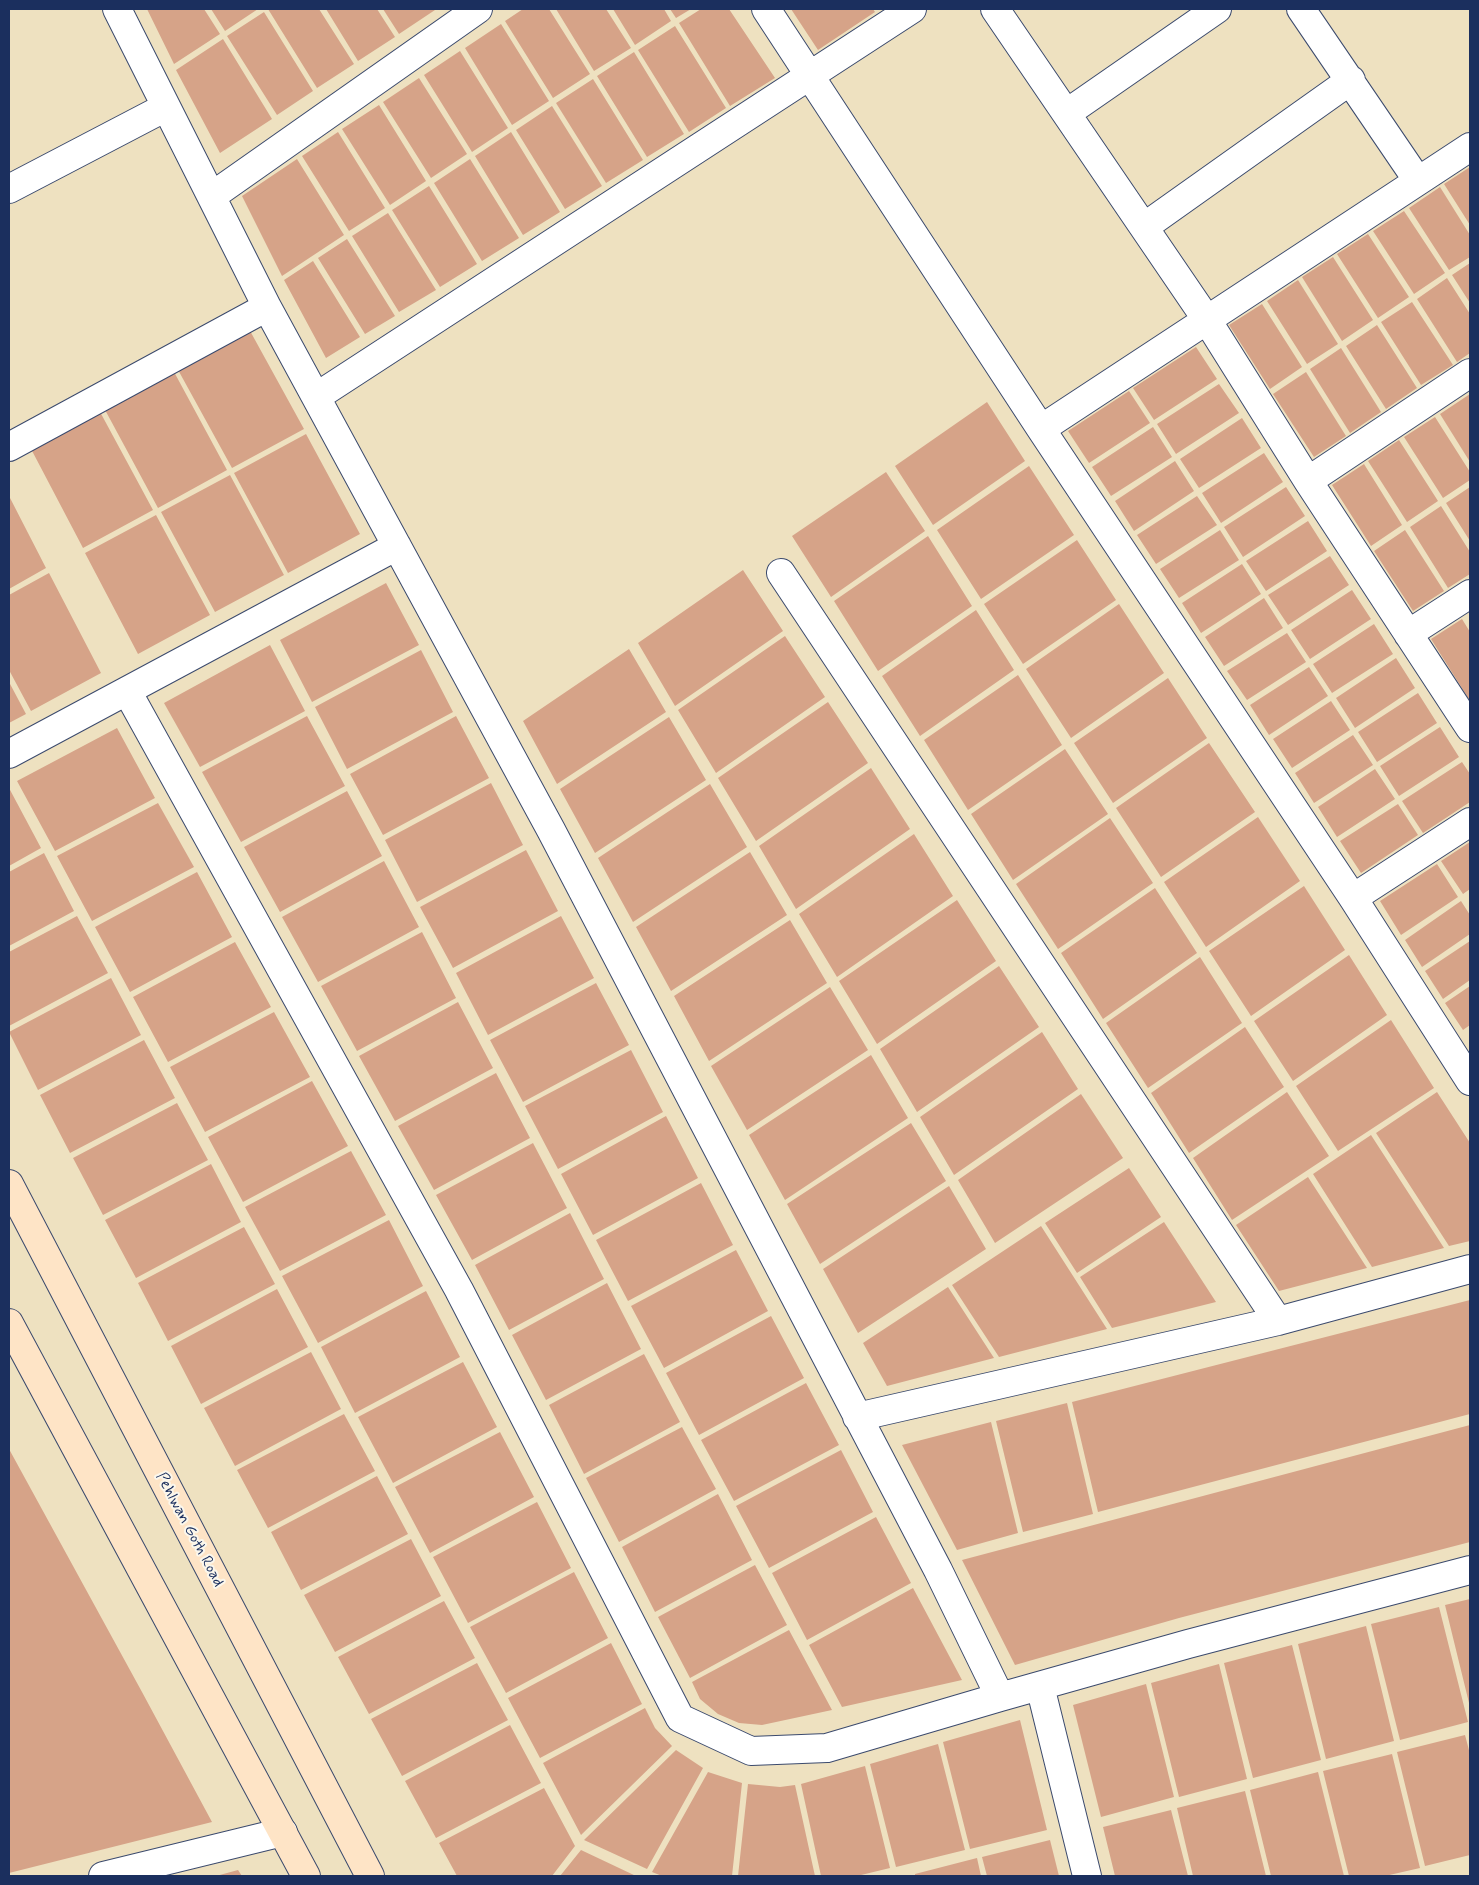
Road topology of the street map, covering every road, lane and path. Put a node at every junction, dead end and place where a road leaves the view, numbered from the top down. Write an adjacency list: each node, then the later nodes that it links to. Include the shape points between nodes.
1 (117, 9): 10 (street)
2 (478, 9): 15 (street)
3 (766, 9): 8 (street)
4 (912, 9): 8 (street)
5 (995, 9): 11 (street)
6 (1217, 9): 11 (street)
7 (1301, 9): 9 (street)
8 (810, 75): 20 (street); 21 (street)
9 (1351, 80): 13 (street); 16 (street)
10 (166, 107): 14 (street); 15 (street)
11 (1067, 113): 16 (street)
12 (1470, 147): 13 (street)
13 (1418, 181): 18 (street)
14 (9, 189)
15 (212, 196): 17 (street)
16 (1144, 227): 18 (street)
17 (267, 307): 20 (street); 22 (street)
18 (1207, 320): 21 (street); 23 (street)
19 (1470, 373): 23 (street)
20 (316, 397): 24 (street)
21 (1041, 429): 32 (street)
22 (9, 445)
23 (1308, 481): 27 (street)
24 (397, 546): 28 (street); 38 (street, via 556,839)
25 (781, 573): 36 (street)
26 (1470, 594): 27 (street)
27 (1408, 634): 29 (street)
28 (127, 691): 30 (street); 41 (street, via 459,1290 680,1718 751,1751 827,1748)
29 (1470, 728)
30 (9, 754)
31 (1470, 822): 32 (street)
32 (1352, 898): 33 (street)
33 (1470, 1080)
34 (9, 1184): 45 (main road, Pehlwan Goth Road)
35 (1470, 1269): 36 (street)
36 (1278, 1321): 38 (street)
37 (9, 1323): 42 (main road)
38 (857, 1417): 41 (street, via 938,1570)
39 (1470, 1570): 40 (street)
40 (1040, 1686): 41 (street); 46 (street)
41 (1000, 1697)
42 (283, 1832): 43 (street); 44 (main road)
43 (102, 1876)
44 (306, 1876)
45 (370, 1876)
46 (1087, 1876)

